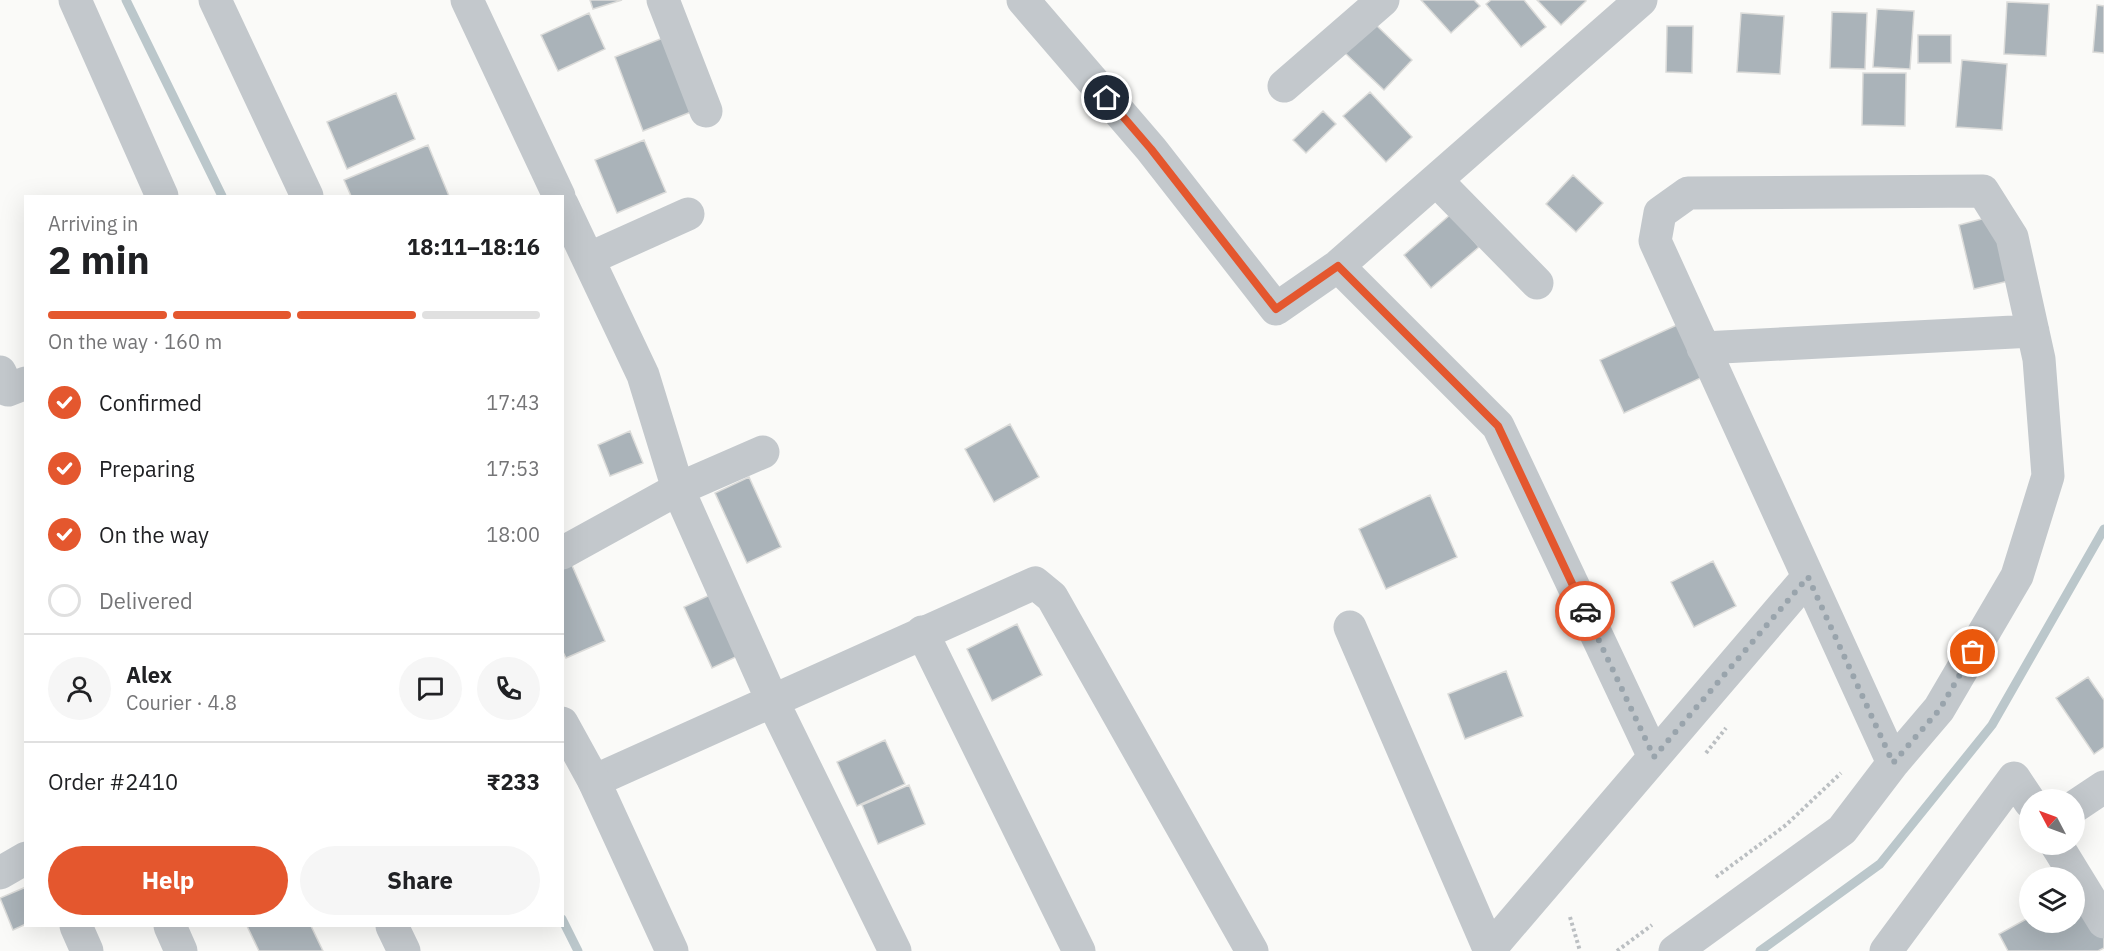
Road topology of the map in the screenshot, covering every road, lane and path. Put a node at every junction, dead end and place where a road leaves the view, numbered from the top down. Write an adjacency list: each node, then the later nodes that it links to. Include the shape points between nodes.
1 (75, 0): 11 (street)
2 (214, 0): 12 (street)
3 (467, 0): 13 (street)
4 (663, 0): 9 (street)
5 (1383, 0): 8 (street)
6 (1641, 0): 10 (street)
7 (1035, 4): 17 (street, via 1276,309)
8 (1284, 86)
9 (706, 111)
10 (1436, 180): 17 (street); 18 (street)
11 (162, 195)
12 (307, 195)
13 (559, 195)
14 (564, 208): 16 (street)
15 (688, 214): 16 (street)
16 (588, 259): 24 (street, via 643,375)
17 (1338, 266): 31 (street, via 1498,426)
18 (1537, 284)
19 (2033, 331): 20 (street); 20 (street, via 2012,237 1983,191 1688,193 1660,213 1655,241); 32 (street, via 2039,359 2048,476 2017,576 1940,709)
20 (1703, 348): 26 (street)
21 (0, 372): 22 (street, via 8,390)
22 (24, 383)
23 (763, 452): 24 (street)
24 (678, 489): 25 (street); 29 (street)
25 (564, 552)
26 (1808, 577): 31 (street); 32 (street)
27 (1350, 627): 55 (street)
28 (922, 632): 29 (street); 53 (street); 54 (street, via 1035,583 1052,597)
29 (772, 700): 34 (street); 52 (street)
30 (564, 727): 34 (street)
31 (1654, 757): 55 (street)
32 (1893, 763): 58 (street, via 1842,830)
33 (1844, 770): 41 (path, via 1786,825)
34 (594, 781): 51 (street)
35 (2104, 787): 37 (street)
36 (2021, 789): 59 (street, via 2013,778)
37 (2085, 800)
38 (2063, 855): 43 (street)
39 (24, 859): 40 (street)
40 (0, 873)
41 (1711, 881)
42 (1570, 917): 56 (path)
43 (2104, 922)
44 (1654, 923): 57 (path)
45 (76, 927): 48 (street)
46 (170, 927): 49 (street)
47 (392, 927): 50 (street)
48 (87, 951)
49 (181, 951)
50 (404, 951)
51 (672, 951)
52 (895, 951)
53 (1079, 951)
54 (1252, 951)
55 (1490, 951)
56 (1580, 951)
57 (1617, 951)
58 (1675, 951)
59 (1886, 951)

